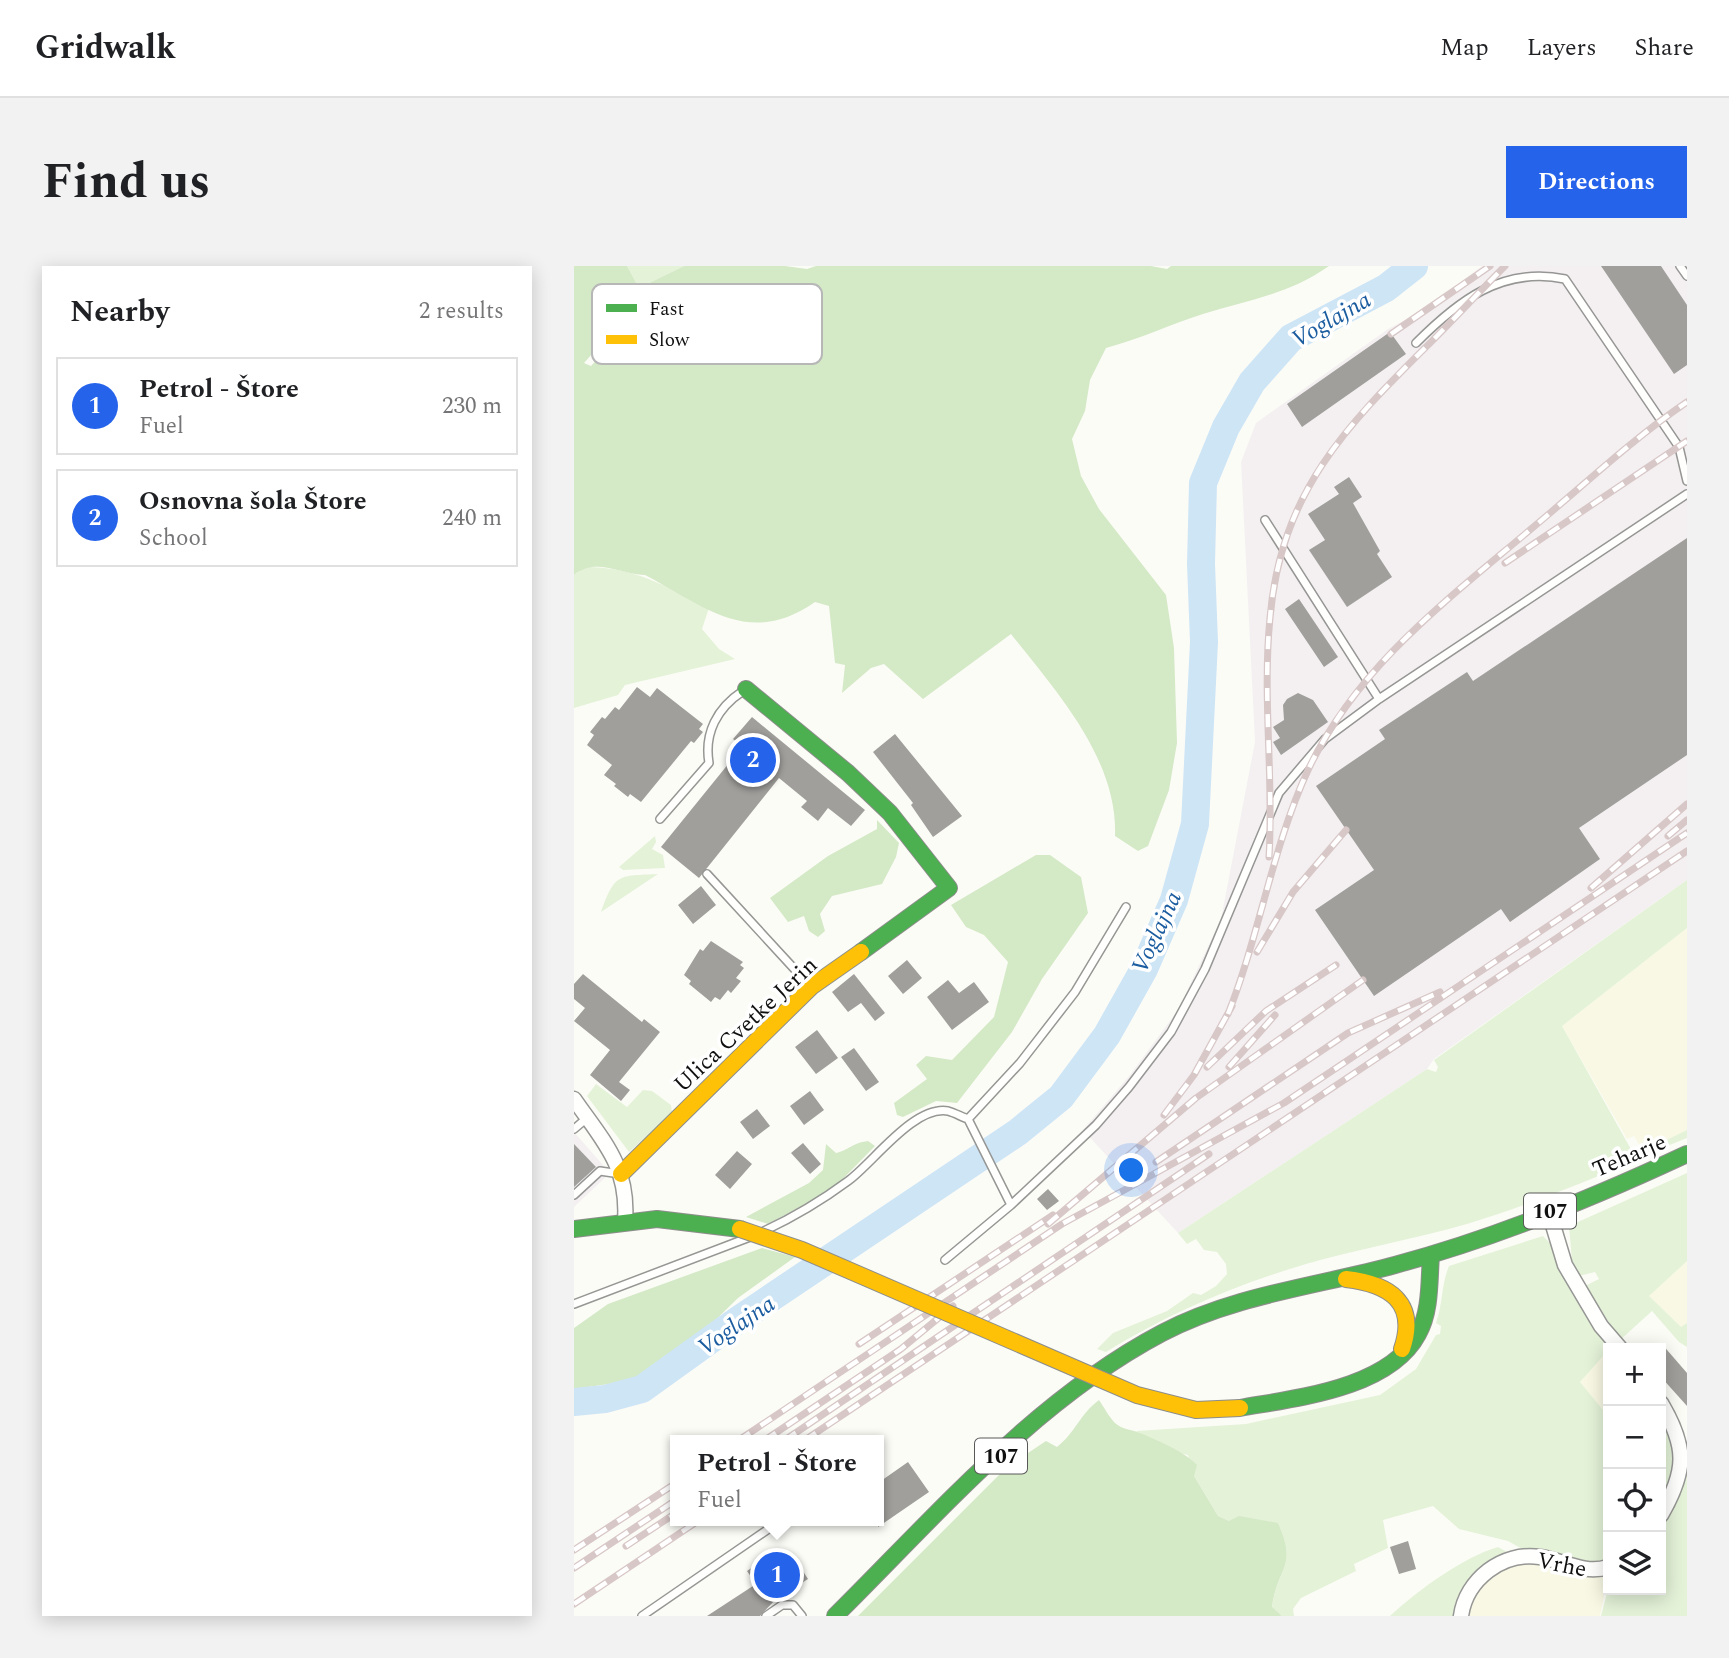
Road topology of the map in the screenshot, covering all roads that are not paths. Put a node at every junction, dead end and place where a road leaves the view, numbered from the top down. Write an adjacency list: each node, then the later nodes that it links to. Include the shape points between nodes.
1 (1680, 266): 2 (lane)
2 (1687, 276)
3 (1416, 343): 4 (lane, via 1461,298 1501,273 1538,272 1565,279 1679,447)
4 (1687, 481)
5 (1687, 494): 8 (lane)
6 (1265, 520): 8 (lane)
7 (746, 689): 9 (lane, via 709,729 705,744 709,763); 12 (street, Ulica Cvetke Jerin, via 890,813 948,888)
8 (1379, 699): 20 (lane, via 1325,739 1279,793 1211,957 1171,1032 1096,1125)
9 (660, 819)
10 (707, 874): 12 (lane)
11 (1126, 907): 15 (lane, via 1075,992 1020,1063)
12 (811, 987): 18 (street, Ulica Cvetke Jerin)
13 (574, 1099): 14 (street)
14 (587, 1118): 16 (lane); 18 (street)
15 (968, 1119): 20 (lane); 27 (lane, via 946,1111 925,1116 894,1137 851,1179 799,1214 733,1245)
16 (574, 1129)
17 (1687, 1154): 21 (street, Teharje / 107)
18 (621, 1174): 19 (lane, via 600,1171); 22 (street)
19 (574, 1195)
20 (1011, 1205): 25 (lane)
21 (1549, 1212): 24 (street, Teharje / 107); 28 (street, via 1565,1265)
22 (625, 1221): 23 (street); 29 (street, bridge, via 650,1217 740,1229 802,1250 1137,1395 1196,1409 1240,1408 1350,1383)
23 (574, 1230)
24 (1430, 1255): 26 (street, 107); 29 (street, via 1421,1326 1410,1347)
25 (945, 1260)
26 (1340, 1278): 29 (street, via 1377,1283 1401,1304 1408,1335); 37 (street, 107, via 1200,1319 1131,1351 1031,1426)
27 (574, 1304)
28 (1616, 1343)
29 (1392, 1362)
30 (1663, 1406): 31 (street, via 1676,1425 1685,1458 1681,1478)
31 (1666, 1506)
32 (773, 1526): 34 (lane)
33 (1603, 1569): 38 (street, Vrhe, via 1596,1571 1538,1556 1519,1558 1490,1568 1476,1581 1466,1595)
34 (642, 1616)
35 (766, 1616): 36 (lane, via 782,1605 793,1605)
36 (803, 1616)
37 (835, 1616)
38 (1461, 1616)

